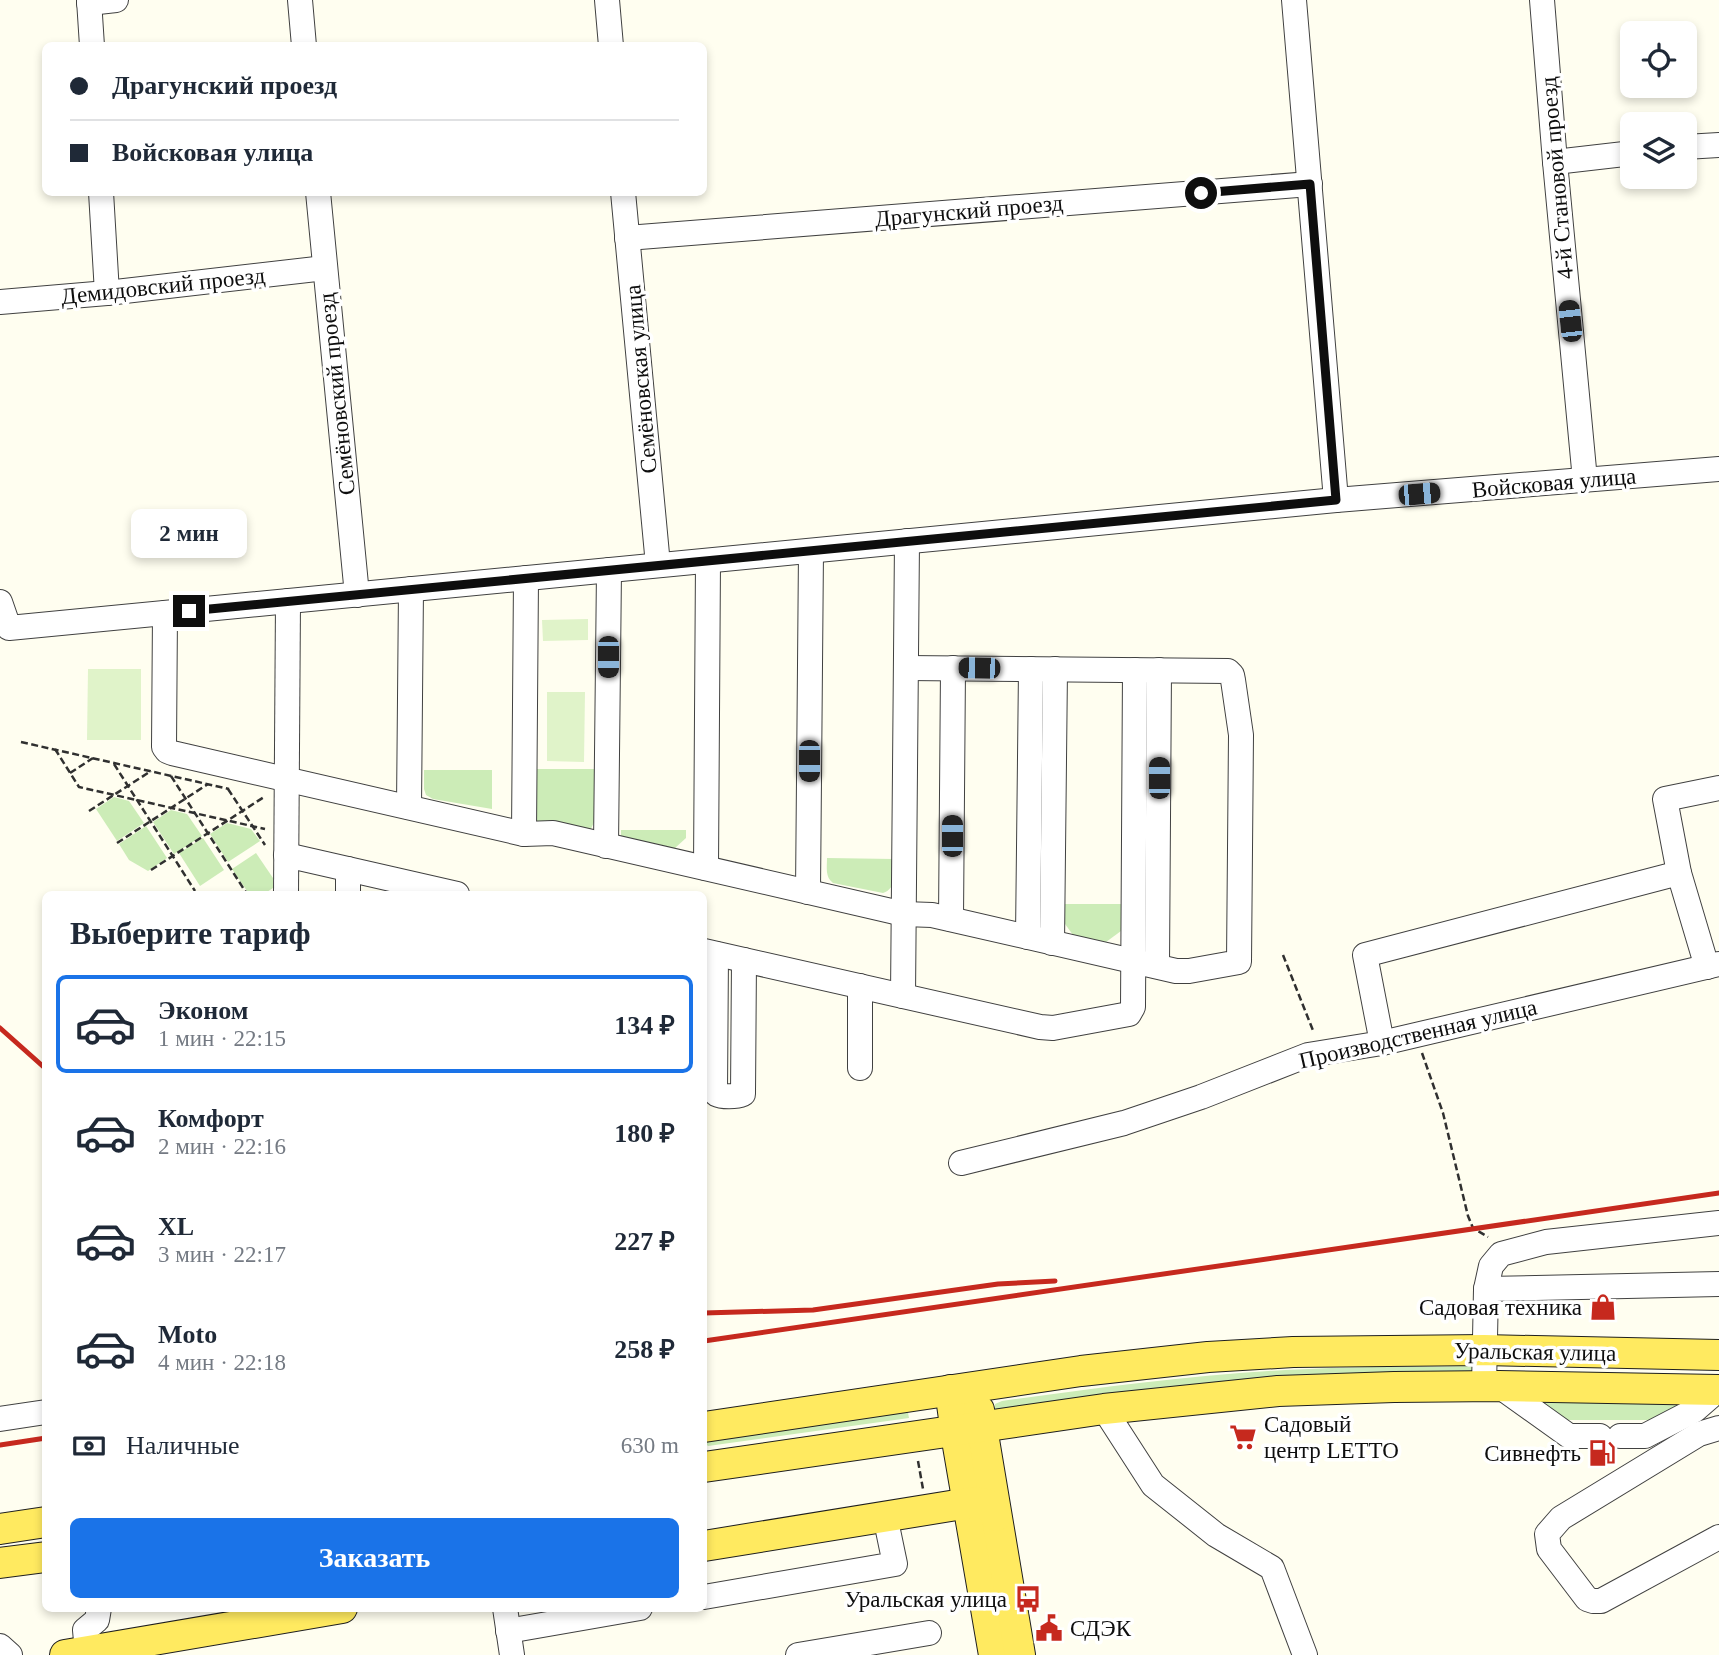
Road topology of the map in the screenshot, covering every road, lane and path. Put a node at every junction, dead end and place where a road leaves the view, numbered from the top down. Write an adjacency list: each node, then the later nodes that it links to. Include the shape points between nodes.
1 (116, 0): 6 (street)
2 (300, 0): 8 (street)
3 (607, 0): 9 (street)
4 (1294, 0): 14 (street)
5 (1542, 0): 13 (street, 4-й Становой проезд)
6 (89, 1): 7 (street)
7 (92, 42)
8 (304, 42)
9 (611, 42)
10 (1719, 145): 11 (street)
11 (1697, 146)
12 (1620, 154): 13 (street)
13 (1555, 162): 23 (street, 4-й Становой проезд)
14 (1310, 184): 18 (street, Драгунский проезд); 24 (street)
15 (101, 196): 20 (street)
16 (318, 196): 19 (street, Семёновский проезд)
17 (623, 196): 18 (street, Семёновская улица)
18 (627, 238): 28 (street, Семёновская улица)
19 (325, 268): 20 (street, Демидовский проезд); 32 (street, Семёновский проезд)
20 (107, 293): 21 (street, Демидовский проезд)
21 (0, 302)
22 (1719, 469): 23 (street, Войсковая улица)
23 (1585, 480): 24 (street, Войсковая улица)
24 (1336, 500): 25 (street, Войсковая улица)
25 (907, 541): 26 (street, Войсковая улица); 36 (street)
26 (811, 551): 27 (street, Войсковая улица); 80 (street)
27 (708, 561): 28 (street, Войсковая улица); 71 (street)
28 (658, 565): 29 (street, Войсковая улица)
29 (608, 570): 30 (street, Войсковая улица); 69 (street)
30 (526, 578): 31 (street, Войсковая улица); 66 (street)
31 (411, 589): 32 (street, Войсковая улица); 57 (street)
32 (357, 595): 33 (street, Войсковая улица)
33 (288, 601): 35 (street, Войсковая улица); 47 (street)
34 (0, 602): 35 (street, Войсковая улица, via 9,628)
35 (164, 613): 47 (street, via 164,747 172,753)
36 (906, 668): 37 (street); 81 (street)
37 (953, 668): 38 (street); 82 (street)
38 (1043, 669): 39 (street); 83 (street)
39 (1147, 670): 87 (street); 87 (street, via 1228,671 1241,734 1239,962 1182,972)
40 (21, 741): 41 (path)
41 (55, 749): 42 (path); 45 (path)
42 (93, 758): 43 (path); 45 (path)
43 (112, 762): 44 (path); 49 (path)
44 (151, 771): 46 (path); 49 (path)
45 (70, 773): 54 (path, via 79,787)
46 (170, 776): 48 (path); 55 (path)
47 (287, 779): 57 (street); 68 (street)
48 (208, 784): 51 (path); 55 (path)
49 (128, 786): 54 (path); 56 (path)
50 (1719, 788): 74 (street, via 1665,799)
51 (228, 789): 52 (path); 60 (path)
52 (240, 792)
53 (252, 794): 60 (path, via 264,797)
54 (115, 795): 56 (path); 59 (path)
55 (185, 799): 58 (path); 61 (path)
56 (136, 800): 58 (path); 63 (path)
57 (409, 807): 66 (street)
58 (172, 808): 61 (path); 63 (path)
59 (89, 811)
60 (243, 811): 62 (path); 64 (path)
61 (194, 813): 62 (path); 65 (path)
62 (228, 820): 64 (path); 65 (path)
63 (150, 821): 67 (path); 70 (path)
64 (252, 826): 68 (path); 68 (path)
65 (208, 834): 70 (path); 76 (path)
66 (524, 834): 69 (street, via 553,833)
67 (117, 843)
68 (279, 845): 72 (street); 77 (street)
69 (606, 846): 71 (street)
70 (173, 856): 73 (path); 75 (path)
71 (706, 868): 80 (street)
72 (348, 869): 78 (street); 79 (street)
73 (151, 870)
74 (1679, 873): 88 (street); 91 (street, via 1364,955)
75 (195, 891)
76 (245, 891)
77 (286, 891)
78 (348, 891)
79 (444, 891)
80 (808, 892): 81 (street)
81 (904, 914): 82 (street); 90 (street)
82 (951, 919): 83 (street)
83 (1040, 940): 87 (street)
84 (710, 952): 86 (street); 86 (street, via 715,1092 720,1096 743,1092)
85 (1283, 955): 93 (path)
86 (744, 960): 89 (street)
87 (1145, 964): 90 (street, via 1129,1014 1053,1028)
88 (1713, 966): 91 (street, Производственная улица)
89 (860, 986): 90 (street); 94 (street)
90 (904, 996)
91 (1382, 1043): 93 (street, Производственная улица)
92 (1417, 1051): 97 (path, via 1443,1113 1468,1216)
93 (1321, 1053): 95 (street, Производственная улица, via 1124,1123)
94 (860, 1068)
95 (961, 1163)
96 (1719, 1223): 97 (street, via 1546,1242)
97 (1501, 1254): 99 (street, via 1491,1266)
98 (1719, 1284): 99 (street)
99 (1486, 1289): 100 (street)
100 (1483, 1350): 101 (main road, Уральская улица); 102 (street); 103 (main road, Уральская улица, via 1208,1357)
101 (1719, 1355)
102 (1492, 1386): 104 (main road, Уральская улица); 104 (street, via 1569,1436 1645,1436 1695,1410); 105 (main road, Уральская улица, via 1278,1391)
103 (963, 1388): 108 (main road, Уральская улица); 110 (main road)
104 (1718, 1390)
105 (1104, 1409): 110 (main road, Уральская улица); 133 (street, via 1153,1485 1216,1535 1272,1568)
106 (42, 1413): 107 (street)
107 (0, 1419)
108 (707, 1427)
109 (1719, 1428): 117 (street, via 1699,1434 1560,1518 1547,1534 1549,1549 1593,1601 1601,1601)
110 (969, 1430): 112 (main road, Уральская улица); 113 (main road); 113 (main road)
111 (917, 1456): 113 (path)
112 (707, 1467)
113 (963, 1505): 114 (main road); 132 (main road)
114 (886, 1516): 118 (main road); 121 (street, via 895,1564)
115 (42, 1523): 116 (main road)
116 (0, 1529)
117 (1719, 1537)
118 (707, 1546)
119 (42, 1558): 120 (main road)
120 (1, 1564)
121 (707, 1596)
122 (98, 1612): 129 (street)
123 (315, 1612): 128 (main road)
124 (617, 1612): 125 (street)
125 (508, 1631)
126 (929, 1633): 131 (street)
127 (0, 1646): 130 (street)
128 (125, 1650): 129 (main road)
129 (76, 1653)
130 (10, 1655)
131 (798, 1655)
132 (1000, 1655)
133 (1305, 1655)

